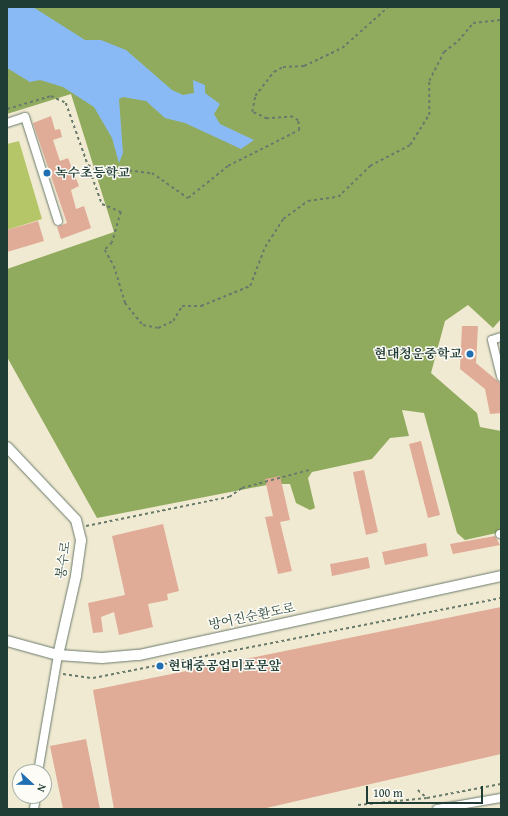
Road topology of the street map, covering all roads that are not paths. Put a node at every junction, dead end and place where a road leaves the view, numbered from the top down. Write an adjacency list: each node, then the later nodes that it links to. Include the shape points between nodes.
1 (7, 123): 2 (street, via 25,117)
2 (58, 221)
3 (501, 337): 4 (street, via 492,340)
4 (501, 377)
5 (7, 447): 8 (main road, 봉수로, via 76,520 81,540 76,576)
6 (501, 576): 8 (main road, 방어진순환도로, via 168,650 102,658)
7 (7, 641): 8 (main road, 방어진순환도로)
8 (58, 654): 9 (street)
9 (39, 764)
10 (501, 798): 11 (street)
11 (436, 809)

